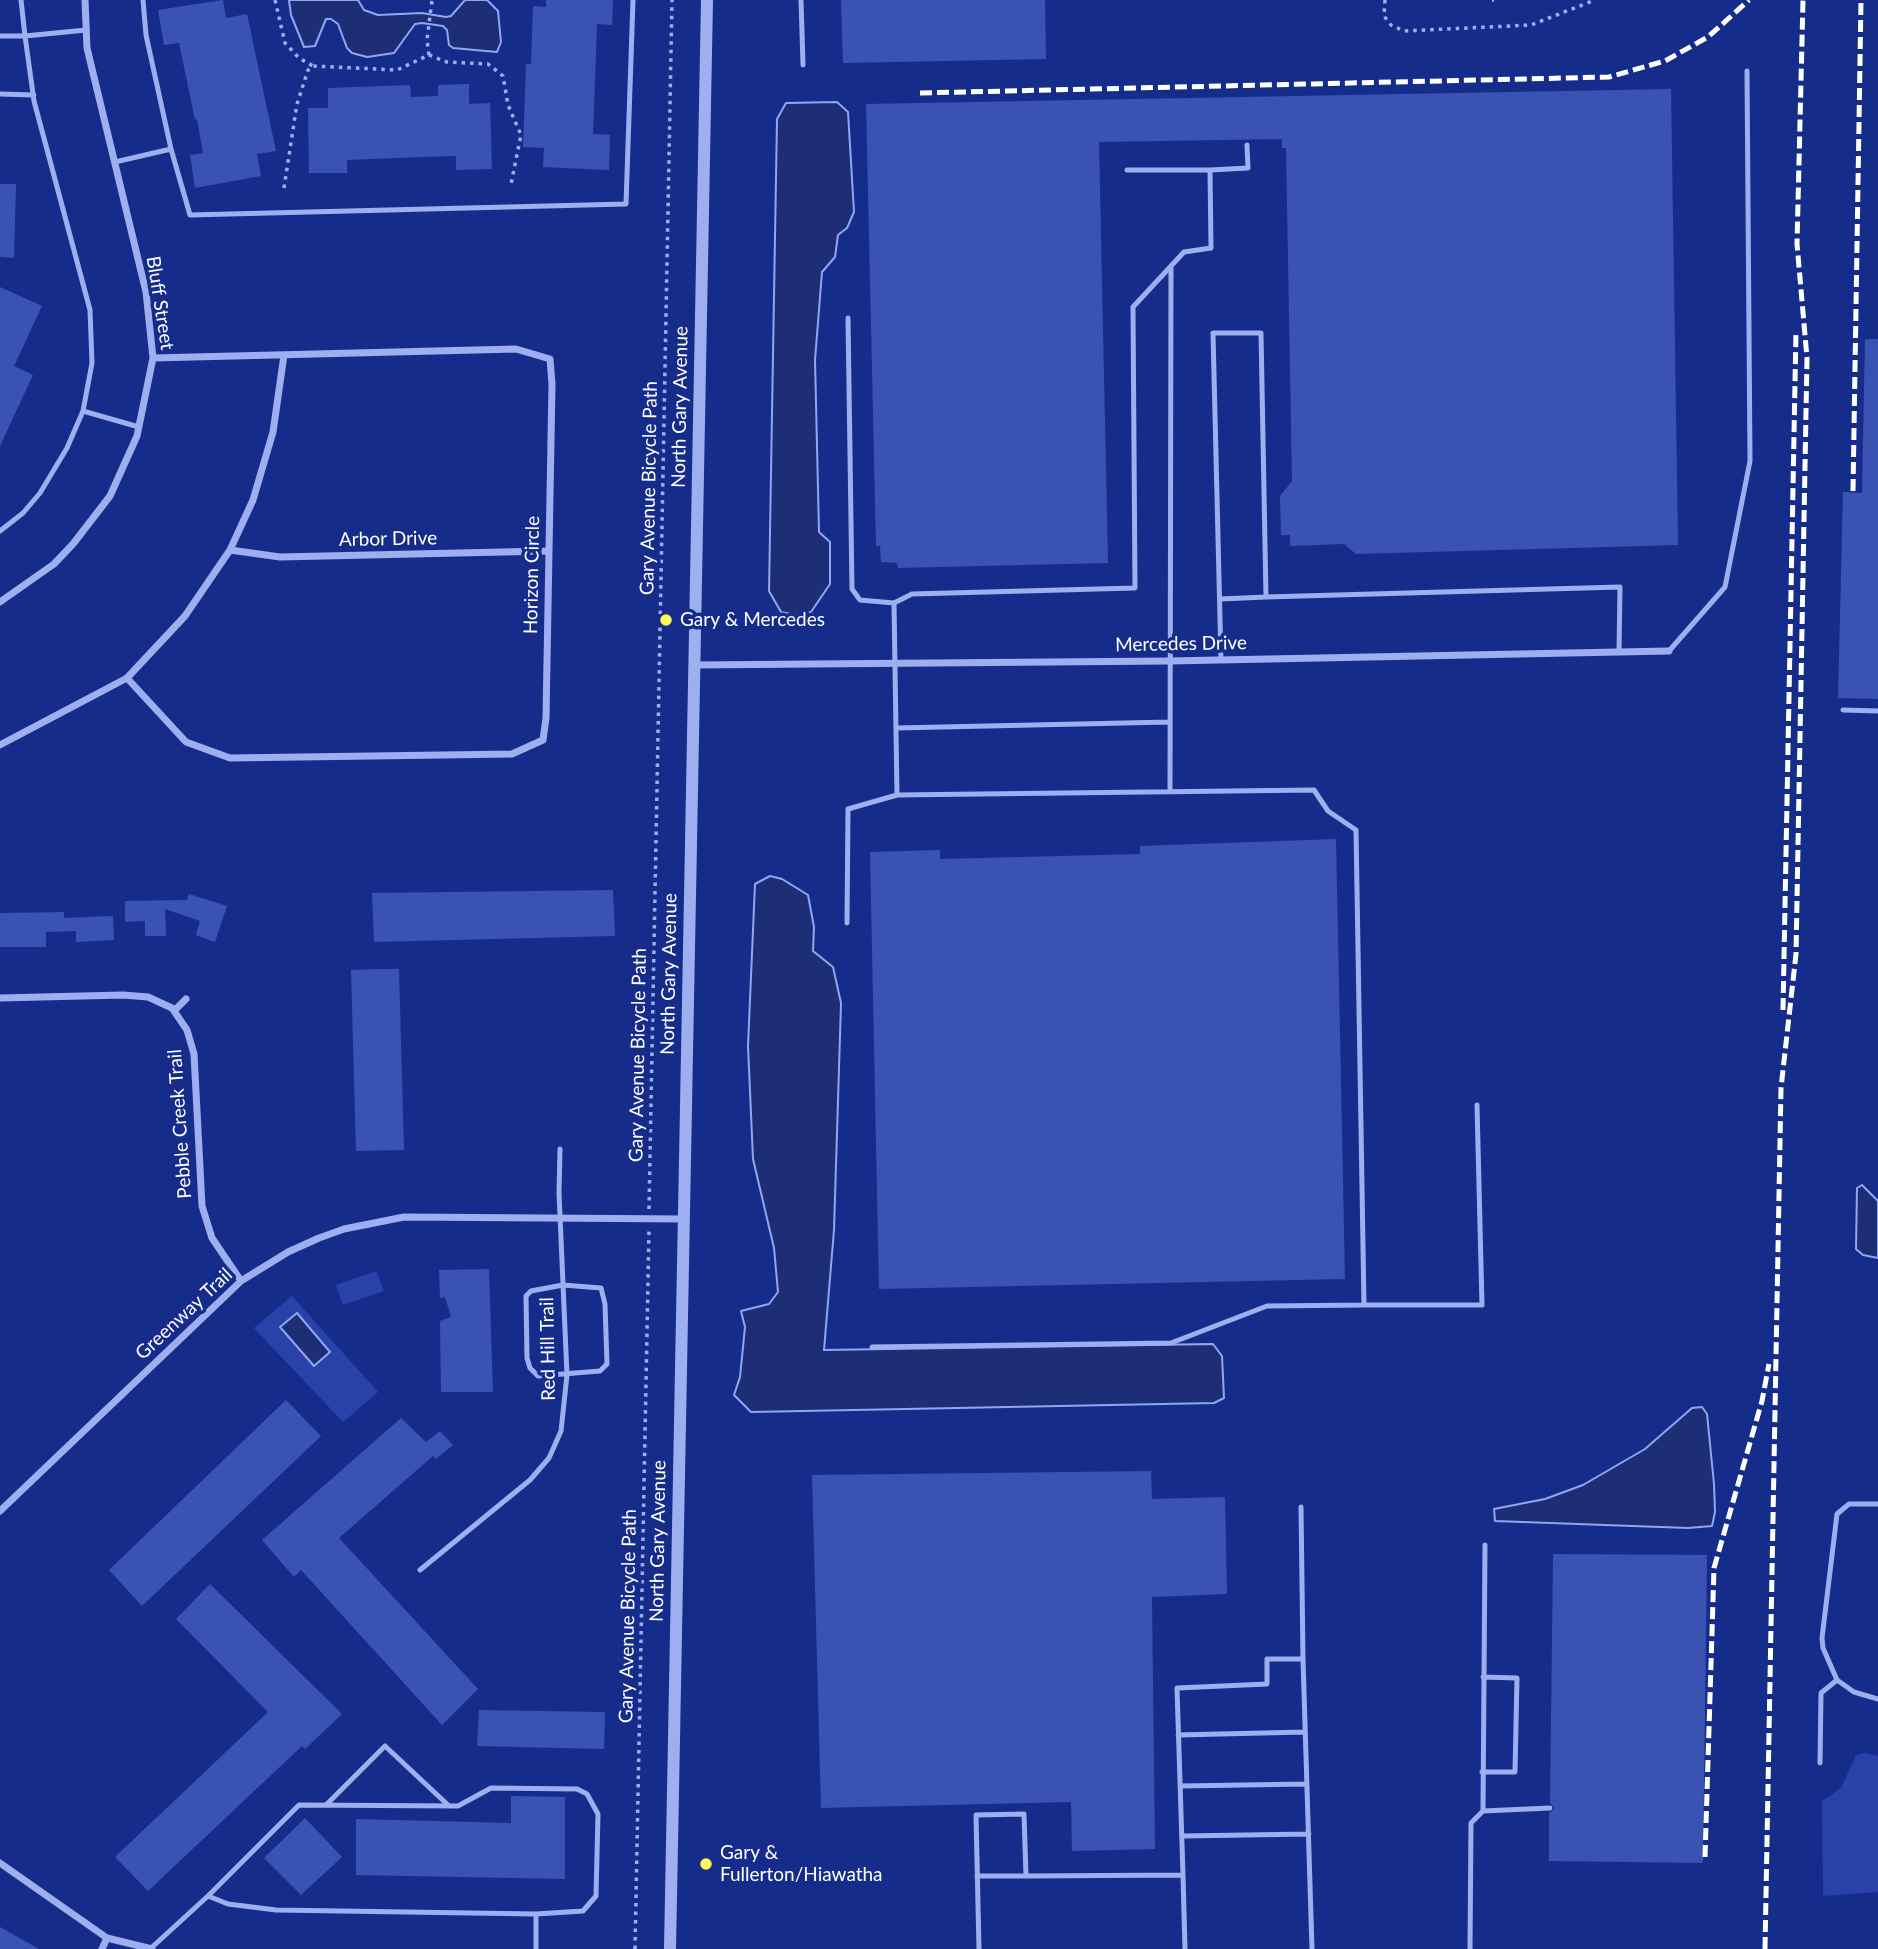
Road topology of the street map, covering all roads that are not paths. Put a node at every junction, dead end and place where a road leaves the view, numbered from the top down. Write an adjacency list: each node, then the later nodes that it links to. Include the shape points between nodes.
1 (21, 0): 9 (lane)
2 (85, 0): 7 (street, Bluff Street)
3 (143, 0): 15 (lane, via 146,35)
4 (632, 0): 15 (lane, via 626,204 190,215)
5 (707, 0): 37 (street, North Gary Avenue)
6 (802, 0): 10 (lane)
7 (86, 30): 9 (lane); 16 (street, Bluff Street)
8 (0, 36): 9 (lane)
9 (25, 36): 13 (lane)
10 (803, 65)
11 (1747, 71): 32 (lane, via 1750,461 1725,587)
12 (0, 94): 13 (lane)
13 (34, 95): 23 (lane, via 90,310 92,363)
14 (1247, 145): 18 (lane, via 1248,168)
15 (171, 149): 16 (lane)
16 (115, 162): 22 (street, Bluff Street, via 146,292)
17 (1127, 170): 18 (lane)
18 (1210, 170): 19 (lane, via 1211,248 1184,252)
19 (1171, 266): 31 (lane, via 1133,307 1135,588 912,594); 35 (lane)
20 (848, 318): 31 (lane, via 852,589 860,600)
21 (284, 355): 22 (street, Horizon Circle); 26 (street, via 273,432 253,500); 27 (street, Horizon Circle, via 516,349 550,359)
22 (153, 358): 24 (street, Bluff Street)
23 (83, 411): 24 (lane); 25 (lane, via 40,493)
24 (139, 427): 30 (street, Bluff Street, via 119,478 96,517 54,564)
25 (0, 531)
26 (230, 550): 27 (street, Arbor Drive, via 280,557); 38 (street, via 184,615)
27 (547, 551): 38 (street, Horizon Circle, via 546,718 542,740 512,754 230,758 186,742)
28 (1266, 597): 29 (lane); 29 (lane, via 1261,333 1213,333); 33 (lane, via 1620,587)
29 (1220, 599): 34 (lane)
30 (0, 603)
31 (894, 603): 36 (lane)
32 (1669, 651): 33 (street, Mercedes Drive)
33 (1619, 652): 34 (street, Mercedes Drive)
34 (1221, 660): 35 (street, Mercedes Drive)
35 (1170, 661): 36 (street, Mercedes Drive); 41 (lane)
36 (895, 663): 37 (street, Mercedes Drive); 42 (lane)
37 (694, 665): 53 (street, North Gary Avenue)
38 (127, 678): 43 (street)
39 (1843, 710): 40 (lane)
40 (1878, 711)
41 (1170, 722): 42 (lane); 44 (lane)
42 (896, 728): 45 (lane)
43 (0, 745)
44 (1170, 792): 45 (lane); 56 (lane, via 1314,790 1328,811 1356,830)
45 (897, 795): 46 (lane, via 848,809)
46 (847, 923)
47 (0, 998): 49 (street, via 148,997)
48 (186, 999): 49 (street)
49 (174, 1010): 54 (street, Pebble Creek Trail, via 187,1030 194,1054 202,1206 212,1238)
50 (1477, 1105): 56 (lane, via 1482,1305)
51 (560, 1149): 52 (lane, Red Hill Trail)
52 (560, 1218): 53 (street, Greenway Trail); 54 (street, Greenway Trail, via 385,1220 319,1238); 55 (lane, Red Hill Trail)
53 (684, 1219): 90 (street, North Gary Avenue)
54 (240, 1281): 61 (street, Greenway Trail)
55 (563, 1286): 58 (lane, Red Hill Trail); 58 (lane, via 531,1291 526,1296 527,1358 538,1376); 58 (lane, via 601,1288 606,1318 607,1364 600,1371)
56 (1364, 1305): 57 (lane, via 1267,1306 1171,1343)
57 (872, 1347)
58 (567, 1374): 63 (lane, Red Hill Trail, via 561,1432 549,1458 530,1480)
59 (1878, 1504): 66 (lane, via 1849,1504 1837,1514 1822,1638)
60 (1301, 1507): 64 (lane)
61 (0, 1511)
62 (1485, 1545): 65 (lane)
63 (420, 1570)
64 (1303, 1659): 68 (lane); 69 (lane, via 1267,1659 1267,1684 1177,1688)
65 (1483, 1677): 71 (lane); 71 (lane, via 1517,1678 1515,1772)
66 (1837, 1681): 67 (lane); 70 (lane, via 1821,1693)
67 (1878, 1699)
68 (1305, 1732): 69 (lane); 72 (lane)
69 (1178, 1735): 73 (lane)
70 (1821, 1763)
71 (1482, 1772): 77 (lane)
72 (1307, 1784): 73 (lane); 78 (lane)
73 (1180, 1786): 79 (lane)
74 (327, 1804): 75 (lane); 75 (lane, via 384,1746); 84 (lane, via 299,1805 289,1812)
75 (448, 1805): 85 (lane, via 467,1802 491,1788 568,1788 587,1794 598,1814 596,1896 583,1911)
76 (1550, 1808): 77 (lane)
77 (1483, 1811): 94 (lane, via 1471,1823)
78 (1309, 1835): 79 (lane); 93 (lane)
79 (1182, 1836): 81 (lane)
80 (0, 1863): 86 (street)
81 (1183, 1875): 83 (lane); 92 (lane)
82 (977, 1876): 83 (lane); 83 (lane, via 976,1815 1024,1814); 91 (lane)
83 (1026, 1876)
84 (208, 1896): 85 (lane, via 228,1904 276,1910); 88 (lane)
85 (536, 1914): 89 (lane)
86 (107, 1938): 87 (street); 88 (street)
87 (102, 1949)
88 (151, 1949)
89 (536, 1949)
90 (670, 1949)
91 (979, 1949)
92 (1185, 1949)
93 (1312, 1949)
94 (1470, 1949)

